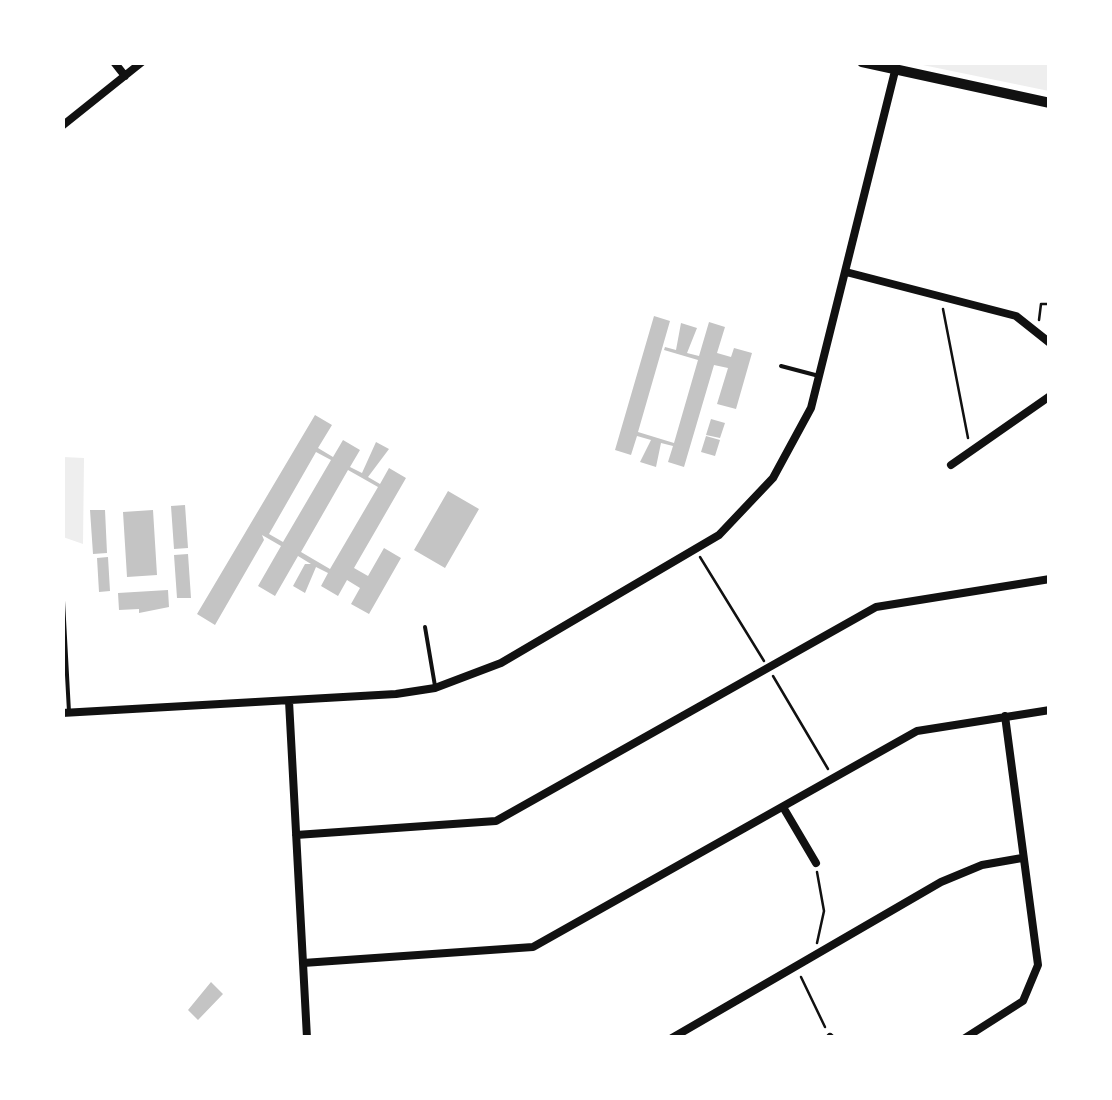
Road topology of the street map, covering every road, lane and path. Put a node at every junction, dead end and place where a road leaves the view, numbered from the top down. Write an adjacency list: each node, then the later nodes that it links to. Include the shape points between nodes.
1 (114, 62): 5 (street)
2 (142, 62): 5 (street)
3 (862, 62): 4 (main road)
4 (895, 72): 6 (main road); 8 (street)
5 (124, 76): 7 (street)
6 (1050, 103)
7 (62, 126)
8 (846, 272): 9 (street); 14 (street)
9 (945, 298): 11 (street, via 1016,316); 16 (path)
10 (1050, 304): 11 (path, via 1041,304)
11 (1038, 331): 12 (street)
12 (1050, 344)
13 (780, 366): 14 (lane)
14 (819, 376): 21 (street, via 784,462 719,535 501,663)
15 (1050, 396): 16 (street)
16 (972, 452): 17 (street)
17 (951, 465)
18 (1050, 579): 27 (street, via 876,607 496,821)
19 (62, 582): 24 (lane)
20 (425, 627): 21 (lane)
21 (435, 688): 22 (street)
22 (289, 700): 24 (street); 27 (street)
23 (1050, 710): 25 (street)
24 (66, 712)
25 (1005, 716): 26 (street, via 916,731); 28 (street)
26 (783, 806): 29 (street); 30 (street, via 532,946)
27 (296, 835): 30 (street)
28 (1022, 858): 32 (street, via 941,882); 33 (street, via 1035,981 1024,1001)
29 (816, 863)
30 (303, 963): 31 (street)
31 (307, 1038)
32 (672, 1038)
33 (966, 1038)

